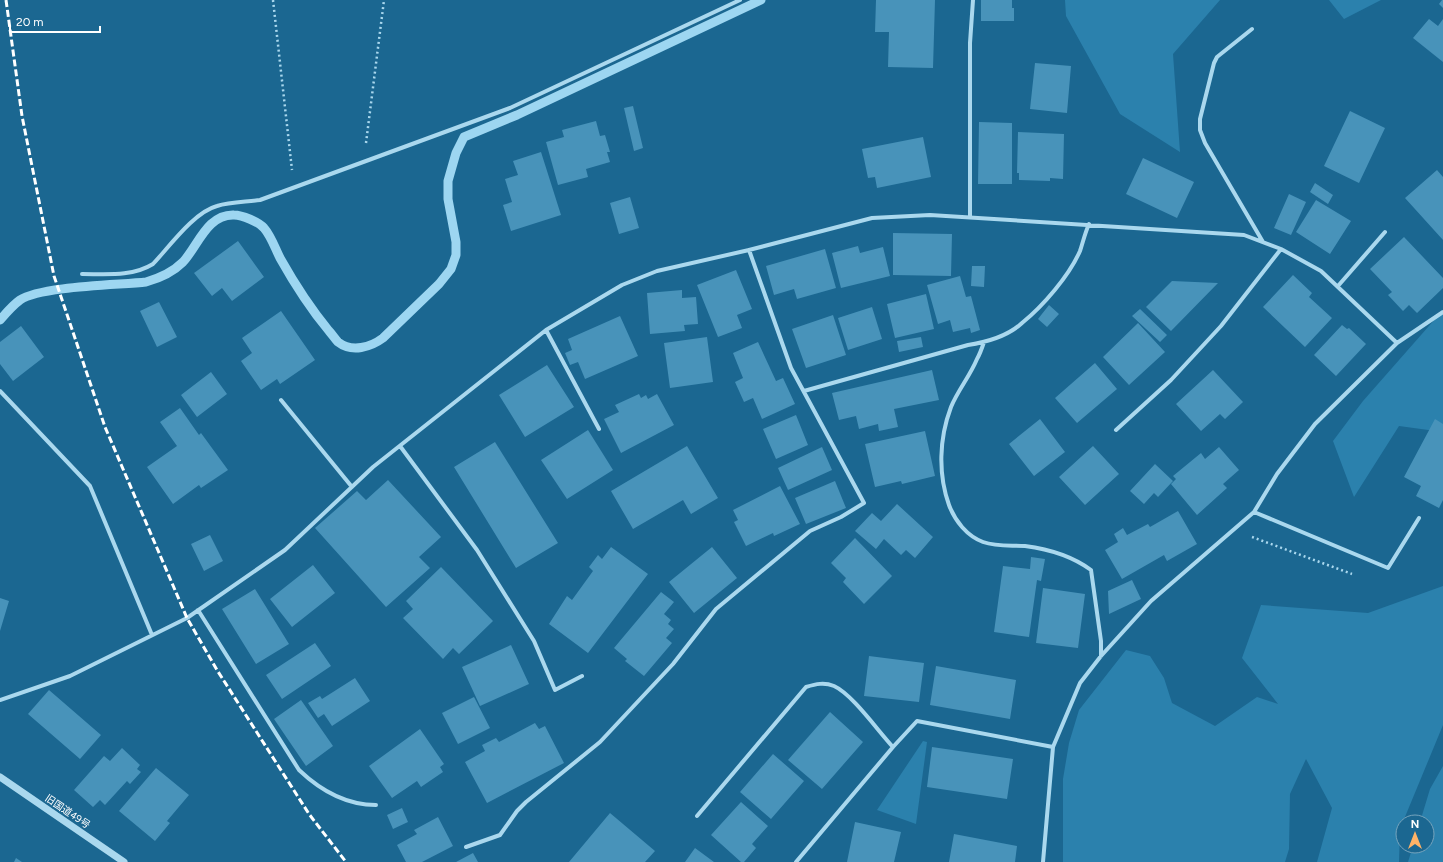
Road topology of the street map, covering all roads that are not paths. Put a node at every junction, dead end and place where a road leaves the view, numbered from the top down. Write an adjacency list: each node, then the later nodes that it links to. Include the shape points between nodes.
1 (740, 0): 10 (street, via 510,108 260,200 217,205 208,209 145,269 110,274)
2 (973, 0): 4 (street, via 970,43)
3 (1252, 29): 7 (street, via 1214,63 1200,119 1200,130 1205,143)
4 (970, 217): 5 (street); 9 (street, via 930,215 872,218)
5 (1088, 224): 7 (street, via 1244,235); 14 (street, via 1079,251 1068,272 1049,295 1022,324)
6 (1386, 232): 11 (street)
7 (1263, 242): 8 (street)
8 (1281, 249): 11 (street, via 1321,270); 20 (street, via 1221,326 1171,380)
9 (749, 250): 13 (street, via 657,270 622,286); 17 (street, via 791,368)
10 (82, 274)
11 (1338, 286): 15 (street)
12 (1443, 312): 15 (street)
13 (546, 330): 19 (street); 21 (street)
14 (984, 342): 17 (street); 27 (street, via 951,407 944,428 941,477 954,518 967,532 982,542 1000,546 1026,546 1060,553 1082,563 1090,570 1101,640)
15 (1398, 343): 23 (street, via 1315,424 1277,474)
16 (0, 391): 26 (street, via 90,486)
17 (804, 391): 35 (street, via 864,503 810,532 716,609 673,664 600,742 526,802 500,835)
18 (281, 400): 22 (street)
19 (599, 429)
20 (1116, 430)
21 (400, 446): 22 (street); 28 (street, via 477,550 534,640 555,690)
22 (352, 487): 25 (street, via 285,550)
23 (1254, 512): 24 (street, via 1388,568); 27 (street, via 1151,601)
24 (1419, 518)
25 (198, 610): 26 (street); 33 (street, via 299,770 333,794 363,805)
26 (152, 635): 29 (street, via 70,676)
27 (1101, 656): 31 (street, via 1080,683)
28 (582, 676)
29 (0, 700)
30 (893, 747): 31 (street, via 917,721); 34 (street, via 852,699 834,686 819,683 806,687); 37 (street)
31 (1053, 747): 38 (street)
32 (0, 777): 36 (street, 旧国道49号)
33 (376, 805)
34 (697, 816)
35 (466, 847)
36 (124, 862)
37 (796, 862)
38 (1043, 862)

